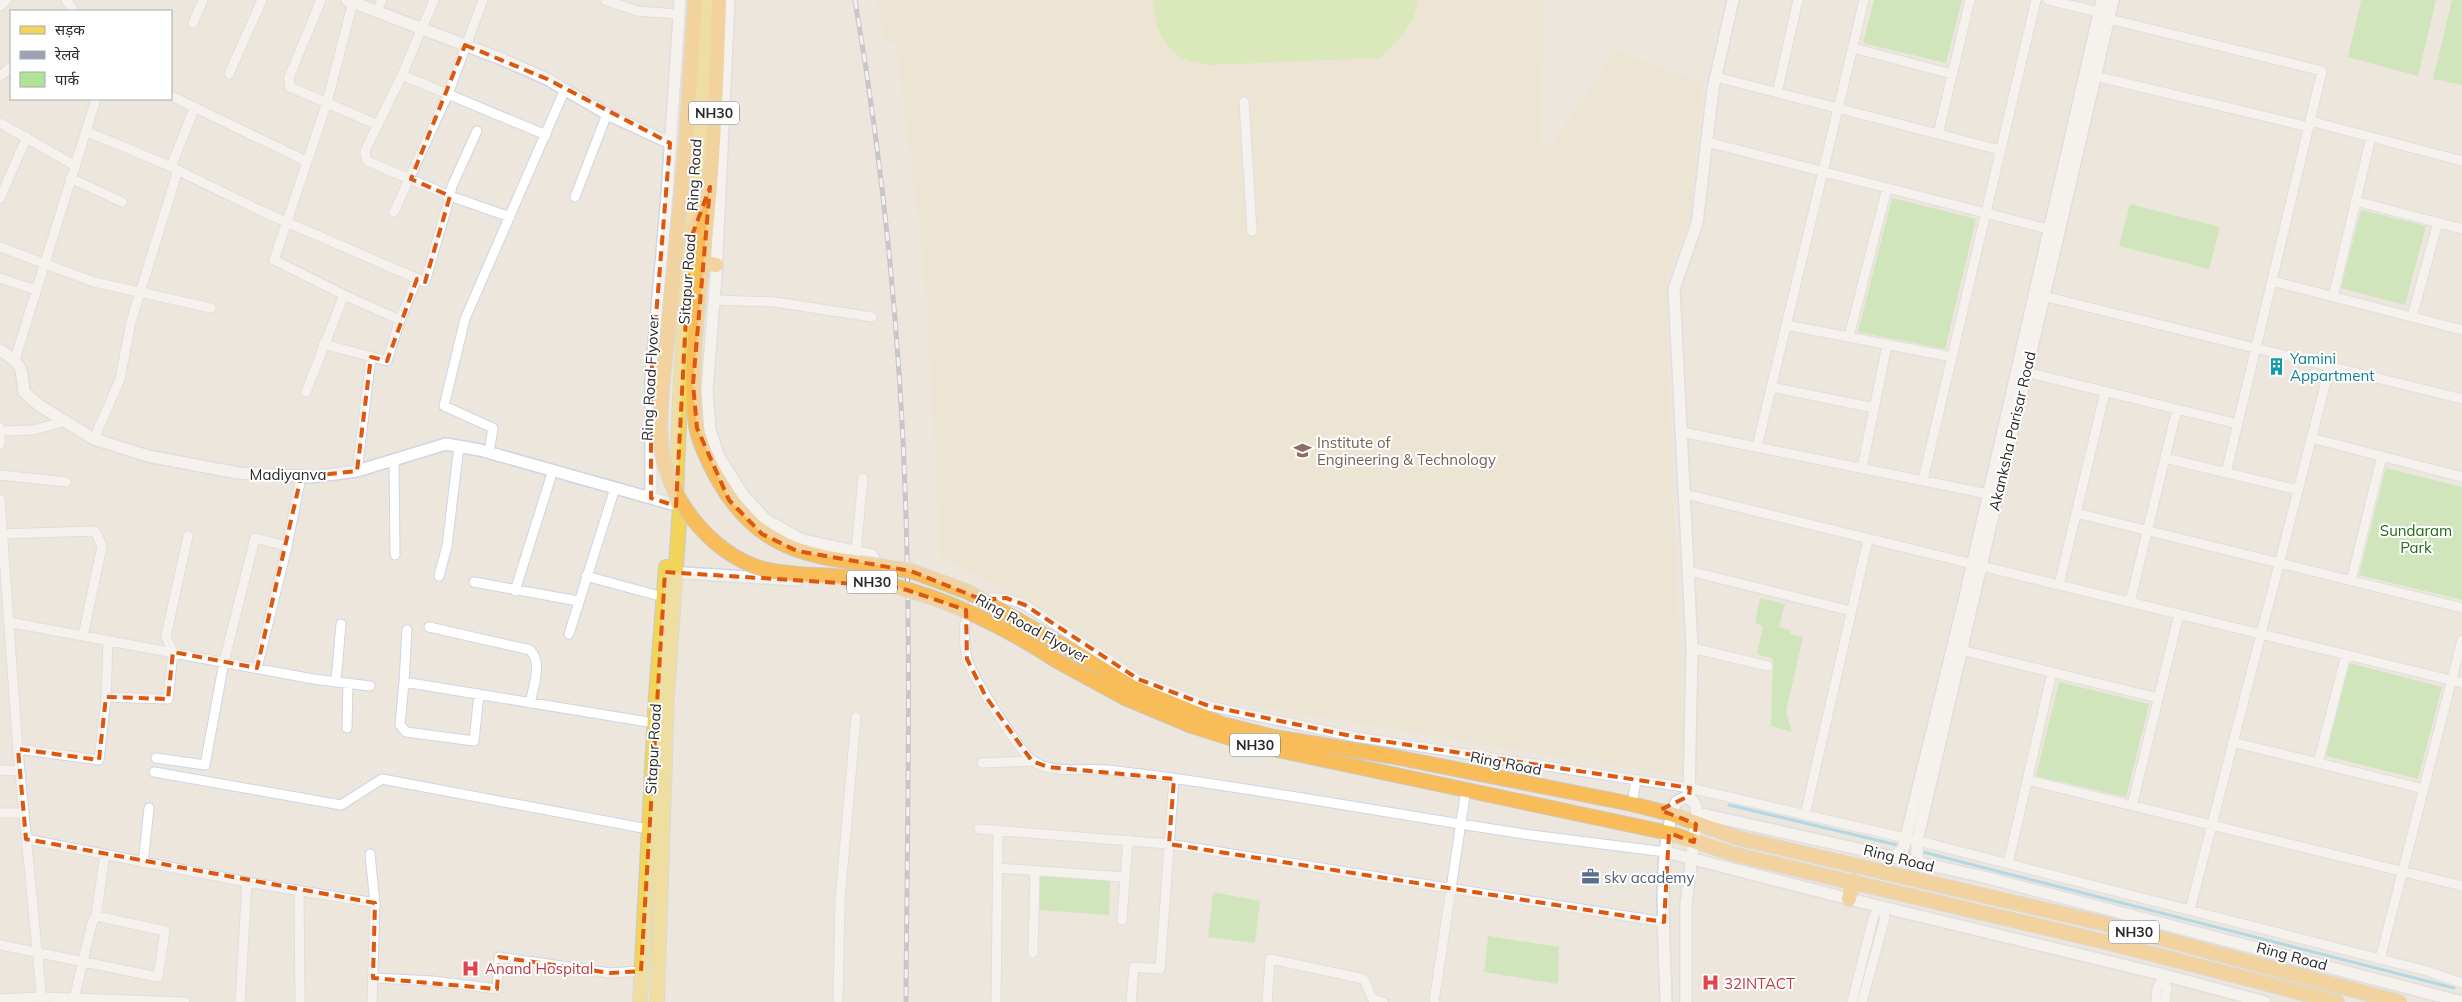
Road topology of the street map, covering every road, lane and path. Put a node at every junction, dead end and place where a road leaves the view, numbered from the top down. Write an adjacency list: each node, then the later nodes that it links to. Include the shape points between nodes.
1 (7, 0): 23 (street)
2 (203, 0): 27 (street)
3 (262, 0): 32 (street)
4 (321, 0): 43 (street, via 289,77 290,87)
5 (382, 0): 24 (street)
6 (434, 0): 28 (street)
7 (483, 0): 29 (street)
8 (605, 0): 25 (street, via 637,11)
9 (680, 0): 25 (street)
10 (695, 0): 216 (highway, Ring Road Flyover / NH30, bridge, via 661,442 668,474 689,515 711,540 735,557 762,569 792,575 847,577 907,590 958,606 1016,634 1057,661 1125,698 1192,726 1245,743)
11 (706, 0): 83 (main road, Sitapur Road, via 703,88)
12 (719, 0): 68 (highway, Ring Road / NH30)
13 (729, 0): 86 (street)
14 (1733, 0): 37 (street)
15 (1798, 0): 39 (street)
16 (1864, 0): 30 (street)
17 (1970, 0): 33 (street)
18 (2036, 0): 59 (street)
19 (2048, 0): 26 (street)
20 (2102, 0): 26 (street, Akanksha Parisar Road)
21 (2113, 0): 26 (street, Akanksha Parisar Road)
22 (350, 1): 24 (street); 43 (street)
23 (0, 6)
24 (377, 12): 28 (street)
25 (677, 14): 58 (street)
26 (2104, 16): 36 (street, Akanksha Parisar Road); 49 (street, via 2322,71); 82 (street, Akanksha Parisar Road)
27 (193, 23)
28 (421, 28): 29 (street); 34 (street)
29 (465, 45): 38 (street); 40 (street)
30 (1853, 48): 33 (street); 45 (street)
31 (10, 68): 35 (street)
32 (228, 74)
33 (1952, 74): 53 (street)
34 (402, 75): 40 (street); 50 (street)
35 (0, 76)
36 (2095, 76): 49 (street); 82 (street, Akanksha Parisar Road)
37 (1716, 77): 39 (street); 57 (street)
38 (565, 89): 47 (street); 54 (street)
39 (1777, 93): 45 (street)
40 (448, 94): 54 (street); 66 (street)
41 (172, 97): 46 (street)
42 (96, 100): 51 (street)
43 (327, 102): 50 (street); 60 (street)
44 (1244, 102): 81 (street)
45 (1838, 108): 53 (street); 64 (street)
46 (194, 109): 60 (street); 63 (street)
47 (607, 114): 58 (street); 71 (street)
48 (0, 123): 55 (street)
49 (2309, 124): 56 (street); 89 (street)
50 (378, 125): 66 (street, via 365,150 368,161)
51 (85, 131): 62 (street); 63 (street)
52 (477, 132): 70 (street)
53 (1938, 134): 59 (street)
54 (546, 135): 77 (street)
55 (27, 137): 62 (street); 67 (street)
56 (2371, 137): 61 (street); 73 (street)
57 (1707, 142): 64 (street); 121 (street, via 1697,223 1674,289)
58 (670, 143): 145 (street, via 651,378)
59 (2000, 150): 76 (street)
60 (306, 161): 78 (street)
61 (2462, 161)
62 (74, 165): 65 (street)
63 (174, 169): 78 (street); 91 (street)
64 (1823, 172): 69 (street); 100 (street)
65 (70, 178): 74 (street); 85 (street)
66 (411, 179): 70 (street); 75 (street, via 405,184)
67 (3, 184): 72 (street)
68 (710, 186): 83 (highway); 86 (highway, Ring Road / NH30, via 707,226)
69 (1887, 188): 76 (street); 102 (street)
70 (450, 196): 77 (street); 88 (street, via 424,282)
71 (575, 197)
72 (0, 198)
73 (2355, 201): 79 (street); 94 (street)
74 (122, 202)
75 (394, 212)
76 (1985, 213): 82 (street); 108 (street)
77 (510, 217): 127 (street, via 465,319 444,406 493,428)
78 (285, 222): 88 (street); 92 (street, via 274,260)
79 (2438, 222): 80 (street); 98 (street)
80 (2462, 229)
81 (1252, 231)
82 (2053, 233): 93 (street, Akanksha Parisar Road); 144 (street, Akanksha Parisar Road)
83 (690, 241): 147 (main road, Sitapur Road)
84 (0, 247): 85 (street)
85 (44, 264): 90 (street); 91 (street, via 94,282)
86 (710, 264): 95 (street); 205 (highway, Ring Road Flyover / NH30, bridge, via 693,384 696,428 711,468 729,500 762,534 797,551 911,571 968,592 1134,688 1222,724 1274,737)
87 (0, 278): 90 (street)
88 (417, 279): 99 (street)
89 (2272, 281): 94 (street); 105 (street)
90 (36, 290): 109 (street)
91 (139, 293): 96 (street); 123 (street, via 120,379)
92 (344, 295): 99 (street); 103 (street)
93 (2043, 296): 105 (street); 111 (street, Akanksha Parisar Road)
94 (2333, 297): 98 (street)
95 (714, 300): 97 (street, via 776,302); 154 (street, via 707,390 710,430 720,457 743,496 765,518 802,540)
96 (211, 308)
97 (872, 316)
98 (2412, 317): 101 (street)
99 (400, 320): 107 (street, via 387,361)
100 (1786, 325): 102 (street); 112 (street)
101 (2462, 330)
102 (1849, 337): 104 (street)
103 (323, 344): 107 (street); 113 (street)
104 (1887, 344): 108 (street); 116 (street)
105 (2256, 348): 110 (street); 119 (street)
106 (0, 350): 109 (street)
107 (371, 357): 133 (street)
108 (1952, 357): 139 (street)
109 (15, 359): 118 (street, Madiyanva, via 22,369 24,392)
110 (2330, 366): 115 (street); 122 (street)
111 (2025, 372): 114 (street); 157 (street, Akanksha Parisar Road)
112 (1771, 387): 116 (street); 126 (street)
113 (306, 392)
114 (2105, 392): 117 (street); 148 (street)
115 (2461, 396)
116 (1874, 408): 131 (street)
117 (2177, 409): 119 (street); 129 (street)
118 (66, 421): 120 (street, via 33,430); 123 (street, Madiyanva)
119 (2238, 424): 134 (street)
120 (0, 430): 124 (street)
121 (1682, 432): 126 (street); 143 (street)
122 (2312, 438): 128 (street); 142 (street)
123 (94, 439): 136 (street, Madiyanva, via 148,456 238,473)
124 (0, 444)
125 (459, 446): 127 (street, Madiyanva); 130 (street, Madiyanva, via 446,444); 160 (street, via 447,546)
126 (1757, 447): 131 (street)
127 (489, 452): 132 (street, Madiyanva)
128 (2382, 456): 137 (street); 162 (street)
129 (2165, 458): 134 (street); 149 (street)
130 (394, 460): 133 (street, Madiyanva); 155 (street)
131 (1862, 468): 139 (street)
132 (553, 470): 141 (street, Madiyanva); 165 (street)
133 (357, 471): 136 (street, Madiyanva)
134 (2226, 473): 142 (street)
135 (0, 475): 140 (street)
136 (301, 477): 153 (street)
137 (2462, 477)
138 (862, 478): 154 (street)
139 (1923, 480): 144 (street)
140 (66, 482)
141 (615, 488): 145 (street, Madiyanva); 161 (street)
142 (2298, 490): 156 (street)
143 (1686, 494): 152 (street); 158 (street)
144 (1988, 494): 157 (street, Akanksha Parisar Road)
145 (651, 498): 147 (street, Madiyanva)
146 (0, 499): 150 (street)
147 (674, 501): 159 (main road, Sitapur Road)
148 (2076, 513): 149 (street); 164 (street)
149 (2148, 531): 156 (street); 168 (street)
150 (1, 534): 172 (street); 178 (street, via 95,531 102,546)
151 (188, 536): 183 (street, via 166,636)
152 (1868, 539): 157 (street); 170 (street)
153 (287, 546): 185 (street, via 254,538); 187 (street)
154 (856, 551): 159 (street, via 872,555 875,560 872,578 856,584)
155 (395, 556)
156 (2278, 564): 162 (street); 177 (street)
157 (1976, 565): 164 (street); 182 (street, Akanksha Parisar Road); 235 (street, Akanksha Parisar Road)
158 (1689, 571): 170 (street); 181 (street)
159 (670, 572): 166 (main road, Sitapur Road); 281 (main road, Sitapur Road)
160 (439, 576)
161 (586, 576): 166 (street); 167 (street)
162 (2351, 581): 169 (street)
163 (474, 582): 165 (street)
164 (2059, 585): 168 (street)
165 (515, 590): 167 (street)
166 (663, 597): 200 (main road, Sitapur Road)
167 (578, 601): 176 (street)
168 (2130, 602): 171 (street)
169 (2462, 608)
170 (1851, 611): 225 (street)
171 (2179, 614): 177 (street); 197 (street)
172 (8, 622): 178 (street); 204 (street)
173 (341, 624): 190 (street)
174 (429, 627): 198 (street, via 530,650 535,654 537,663)
175 (407, 630): 191 (street)
176 (569, 634)
177 (2260, 634): 184 (street); 203 (street)
178 (83, 636): 179 (street)
179 (108, 640): 183 (street); 196 (street)
180 (2462, 640): 189 (street)
181 (1692, 648): 186 (street); 218 (street)
182 (1961, 650): 188 (street); 235 (street, Akanksha Parisar Road)
183 (173, 652): 185 (street); 196 (street, via 168,699)
184 (2346, 655): 189 (street); 209 (street)
185 (224, 662): 187 (street); 206 (street, via 206,765)
186 (1768, 666)
187 (257, 668): 190 (street)
188 (2052, 672): 197 (street); 215 (street)
189 (2452, 680): 193 (street); 217 (street)
190 (336, 682): 192 (street)
191 (404, 682): 195 (street); 195 (street, via 400,725 406,732 474,741)
192 (348, 683): 194 (street); 201 (street)
193 (2462, 683)
194 (370, 686)
195 (479, 694): 198 (street)
196 (106, 697): 204 (street, via 99,760)
197 (2158, 698): 220 (street)
198 (530, 703): 200 (street)
199 (856, 717): 282 (street, via 840,900)
200 (654, 723): 229 (main road, Sitapur Road)
201 (347, 728)
202 (1356, 737): 205 (street); 207 (street, via 1209,706 1138,678 1025,605 1006,598 990,598 971,606 966,618 967,659 986,697); 214 (street)
203 (2232, 742): 209 (street); 228 (street)
204 (18, 749): 211 (street)
205 (1390, 756): 219 (highway, Ring Road / NH30)
206 (156, 758)
207 (1032, 760): 208 (street); 213 (street, via 1048,767)
208 (982, 763)
209 (2318, 763): 217 (street)
210 (0, 770): 211 (street)
211 (20, 772): 223 (street)
212 (154, 772): 229 (street, via 341,805 382,779)
213 (1174, 778): 227 (street); 237 (street)
214 (1636, 780): 218 (street); 219 (street)
215 (2027, 780): 220 (street); 245 (street)
216 (1466, 789): 227 (street); 232 (highway, NH30)
217 (2424, 789): 248 (street)
218 (1690, 792): 224 (street, via 1676,802); 225 (street); 226 (street, via 1696,806)
219 (1632, 804): 224 (highway, Ring Road / NH30)
220 (2132, 806): 228 (street)
221 (149, 808): 243 (street)
222 (0, 812): 223 (street)
223 (23, 814): 233 (street)
224 (1671, 814): 226 (highway, Ring Road / NH30); 232 (street)
225 (1805, 815): 235 (street)
226 (1696, 818): 236 (street); 241 (street); 296 (highway, Ring Road / NH30, via 1738,838 2110,925)
227 (1461, 823): 238 (street); 253 (street)
228 (2212, 825): 248 (street); 258 (street)
229 (648, 829): 267 (main road, Sitapur Road)
230 (979, 829): 231 (street)
231 (998, 830): 234 (street); 246 (street)
232 (1669, 833): 236 (highway, NH30); 238 (street)
233 (26, 840): 240 (street); 263 (street)
234 (1128, 840): 237 (street); 249 (street)
235 (1911, 840): 241 (street, Akanksha Parisar Road); 244 (street, Akanksha Parisar Road); 245 (street)
236 (1694, 842): 242 (street); 250 (highway, NH30)
237 (1169, 844): 253 (street); 284 (street, via 1160,969 1134,967)
238 (1666, 852): 242 (street); 261 (street)
239 (370, 854): 256 (street)
240 (106, 856): 243 (street); 259 (street)
241 (1894, 857): 244 (street)
242 (1692, 858): 255 (street); 289 (street, via 1686,905)
243 (143, 863): 251 (street)
244 (1920, 863): 297 (street)
245 (2008, 864): 258 (street)
246 (997, 868): 247 (street); 283 (street)
247 (1035, 871): 249 (street); 264 (street)
248 (2403, 872): 252 (street); 265 (street)
249 (1125, 877): 260 (street)
250 (1853, 881): 255 (highway); 295 (highway, NH30)
251 (247, 882): 254 (street); 277 (street)
252 (2462, 886)
253 (1451, 888): 261 (street); 287 (street)
254 (299, 891): 256 (street); 278 (street)
255 (1849, 899): 257 (street)
256 (375, 903): 269 (street)
257 (1882, 906): 268 (street); 290 (street, via 1874,915); 291 (street, via 1885,918)
258 (2190, 910): 265 (street)
259 (96, 916): 266 (street); 266 (street, via 165,931 158,977)
260 (1122, 920)
261 (1664, 922): 288 (street)
262 (0, 945): 263 (street)
263 (36, 952): 266 (street); 273 (street)
264 (1033, 953)
265 (2380, 959): 270 (street)
266 (83, 961): 272 (street)
267 (641, 971): 269 (street, via 610,973 499,957 497,990 433,981); 280 (main road, Sitapur Road)
268 (2164, 975): 292 (street, via 2157,988); 293 (street, via 2167,988); 294 (street)
269 (373, 978): 279 (street)
270 (2462, 983)
271 (0, 999): 273 (street)
272 (74, 999): 273 (street); 274 (street)
273 (41, 1000)
274 (91, 1001): 275 (street)
275 (144, 1001): 276 (street)
276 (186, 1002)
277 (240, 1002)
278 (300, 1002)
279 (372, 1002)
280 (640, 1002)
281 (657, 1002)
282 (838, 1002)
283 (996, 1002)
284 (1131, 1002)
285 (1267, 1002): 286 (street, via 1270,959 1364,979 1373,1000)
286 (1383, 1002)
287 (1434, 1002)
288 (1666, 1002)
289 (1686, 1002)
290 (1852, 1002)
291 (1862, 1002)
292 (2156, 1002)
293 (2165, 1002)
294 (2265, 1002)
295 (2337, 1002)
296 (2399, 1002)
297 (2462, 1002)

